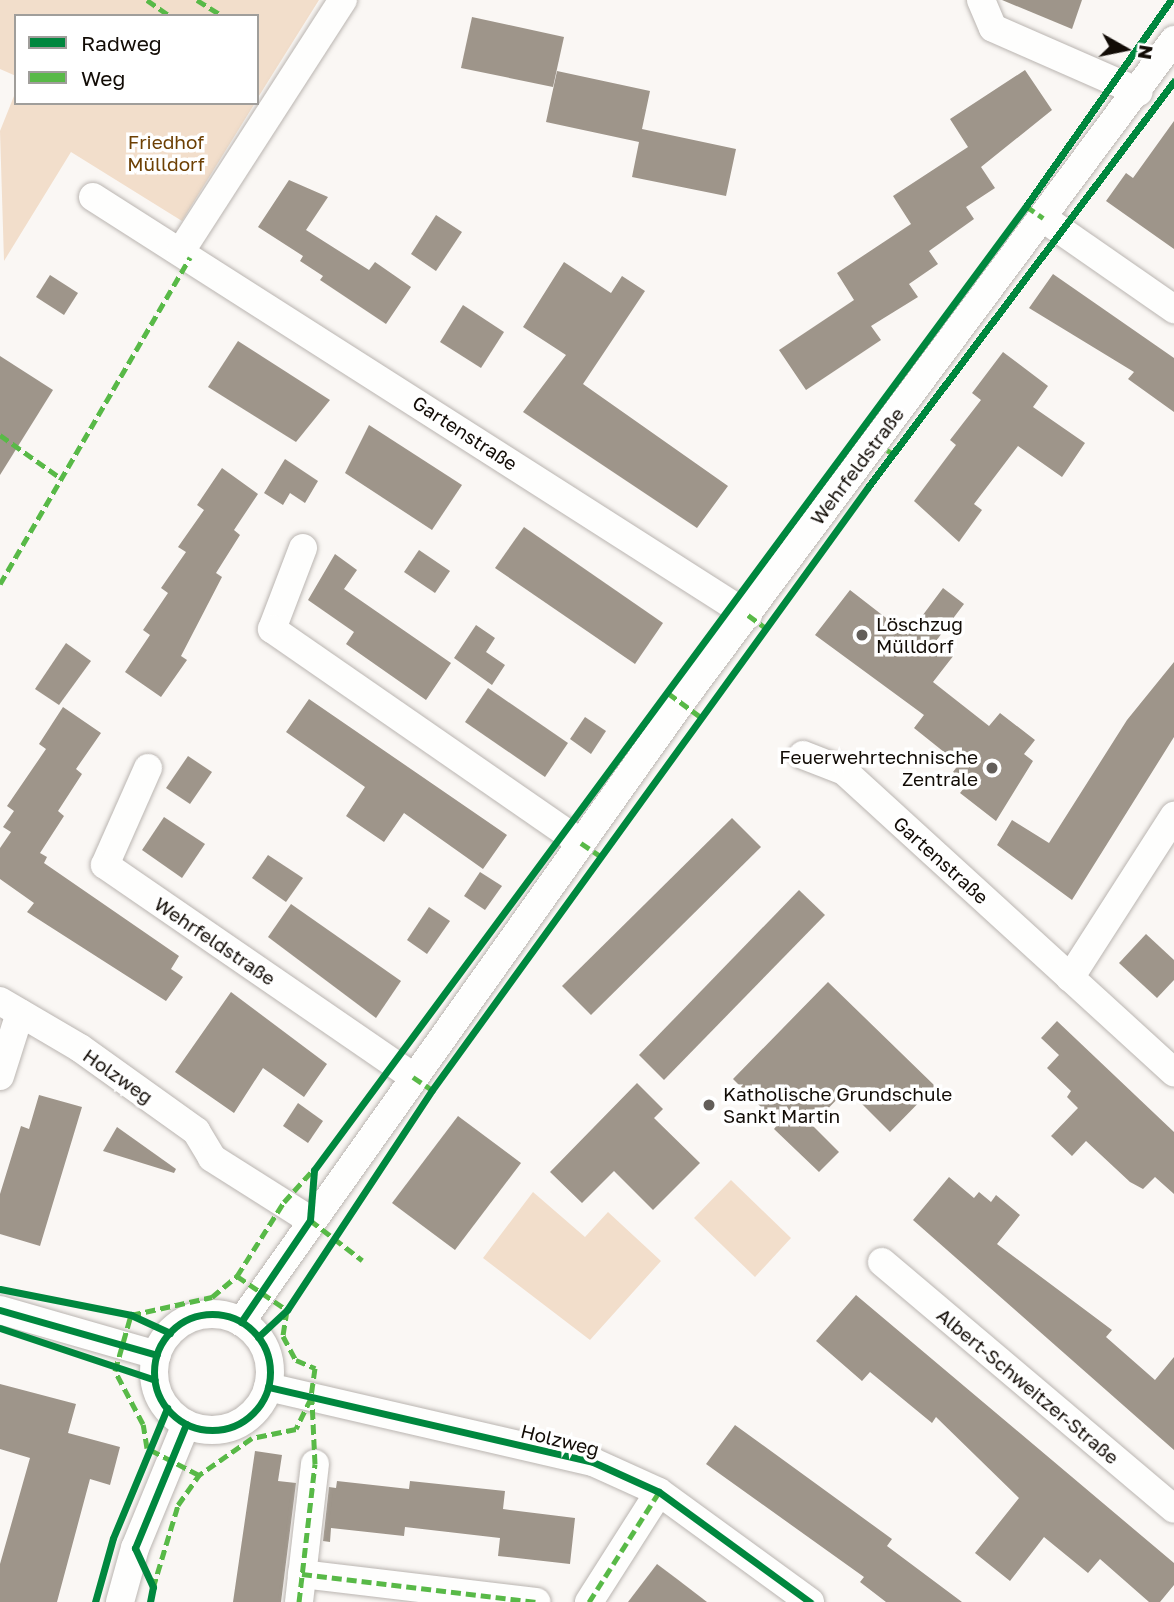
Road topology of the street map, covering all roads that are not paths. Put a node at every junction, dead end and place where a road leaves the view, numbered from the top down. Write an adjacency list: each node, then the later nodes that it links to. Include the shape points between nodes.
1 (343, 0): 7 (street)
2 (981, 0): 4 (street, via 993,27)
3 (1174, 40): 4 (street, Wehrfeldstraße)
4 (1139, 92): 6 (street, Wehrfeldstraße)
5 (93, 197): 7 (street, Gartenstraße)
6 (1043, 218): 8 (street); 10 (street, Wehrfeldstraße)
7 (181, 251): 10 (street, Gartenstraße)
8 (1174, 309)
9 (303, 548): 14 (street, via 272,629)
10 (748, 615): 14 (street, Wehrfeldstraße)
11 (803, 755): 15 (street, Gartenstraße, via 844,771)
12 (148, 768): 19 (street, Wehrfeldstraße, via 105,865)
13 (1174, 816): 15 (street)
14 (581, 843): 19 (street, Wehrfeldstraße)
15 (1070, 978): 17 (street, Gartenstraße)
16 (10, 1007): 18 (street, Holzweg); 20 (street, Holzweg, via 196,1131 212,1158)
17 (1174, 1072)
18 (0, 1076)
19 (413, 1077): 20 (street, Wehrfeldstraße)
20 (310, 1220): 23 (street, Wehrfeldstraße)
21 (882, 1262): 29 (street, Albert-Schweitzer-Straße)
22 (0, 1310): 24 (street)
23 (241, 1322): 24 (street, via 223,1315 185,1321); 25 (street, via 267,1352)
24 (157, 1355): 26 (street, via 159,1395)
25 (268, 1387): 26 (street, via 256,1409 236,1425 219,1429); 28 (street, Holzweg, via 593,1462)
26 (186, 1424): 31 (street, via 135,1548)
27 (315, 1464): 30 (street)
28 (659, 1492): 34 (street); 35 (street, Holzweg)
29 (1174, 1509)
30 (302, 1574): 32 (street); 33 (street)
31 (120, 1602)
32 (299, 1602)
33 (536, 1602)
34 (589, 1602)
35 (810, 1602)

